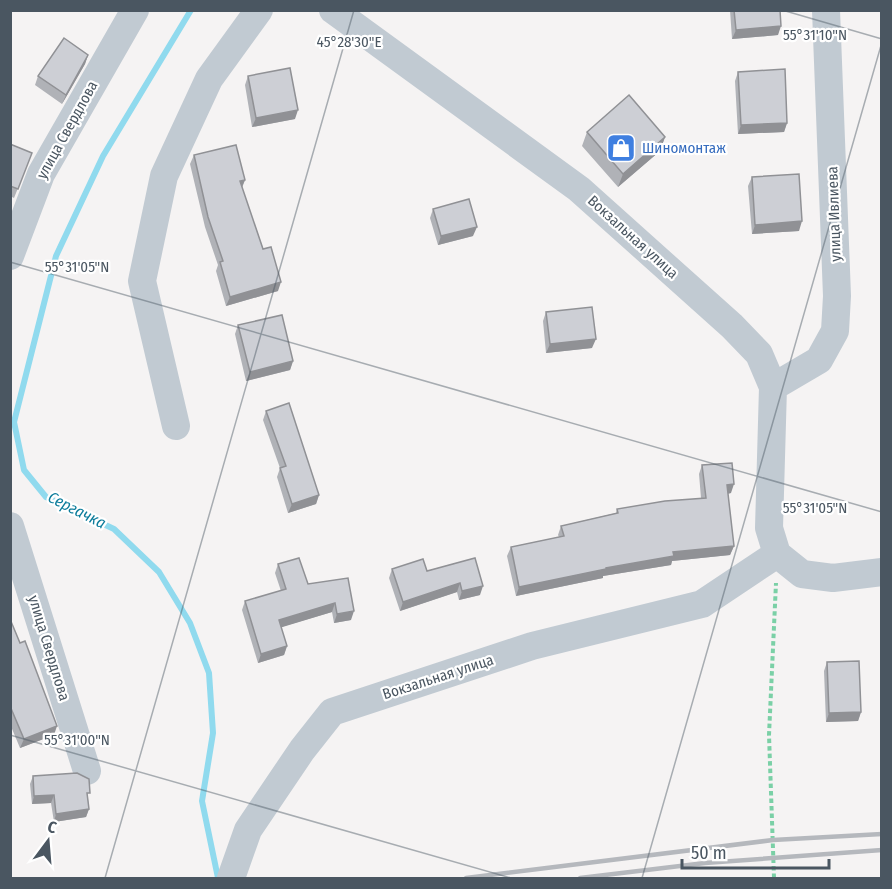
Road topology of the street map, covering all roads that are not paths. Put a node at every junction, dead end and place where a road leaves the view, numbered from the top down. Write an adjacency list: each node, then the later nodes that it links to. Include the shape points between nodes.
1 (135, 10): 5 (street, улица Свердлова, via 41,174)
2 (259, 10): 7 (street, via 209,79 164,176 142,280)
3 (333, 10): 6 (street, Вокзальная улица, via 579,189 739,333 759,354)
4 (826, 10): 6 (street, улица Ивлиева, via 837,296 835,332 819,360)
5 (10, 256)
6 (773, 387): 9 (street, Вокзальная улица, via 769,528)
7 (176, 426)
8 (10, 526): 11 (street, улица Свердлова)
9 (777, 554): 10 (street, via 802,574 833,578); 12 (street, Вокзальная улица, via 702,604 532,646 332,712 248,830)
10 (882, 572)
11 (87, 771)
12 (231, 879)

